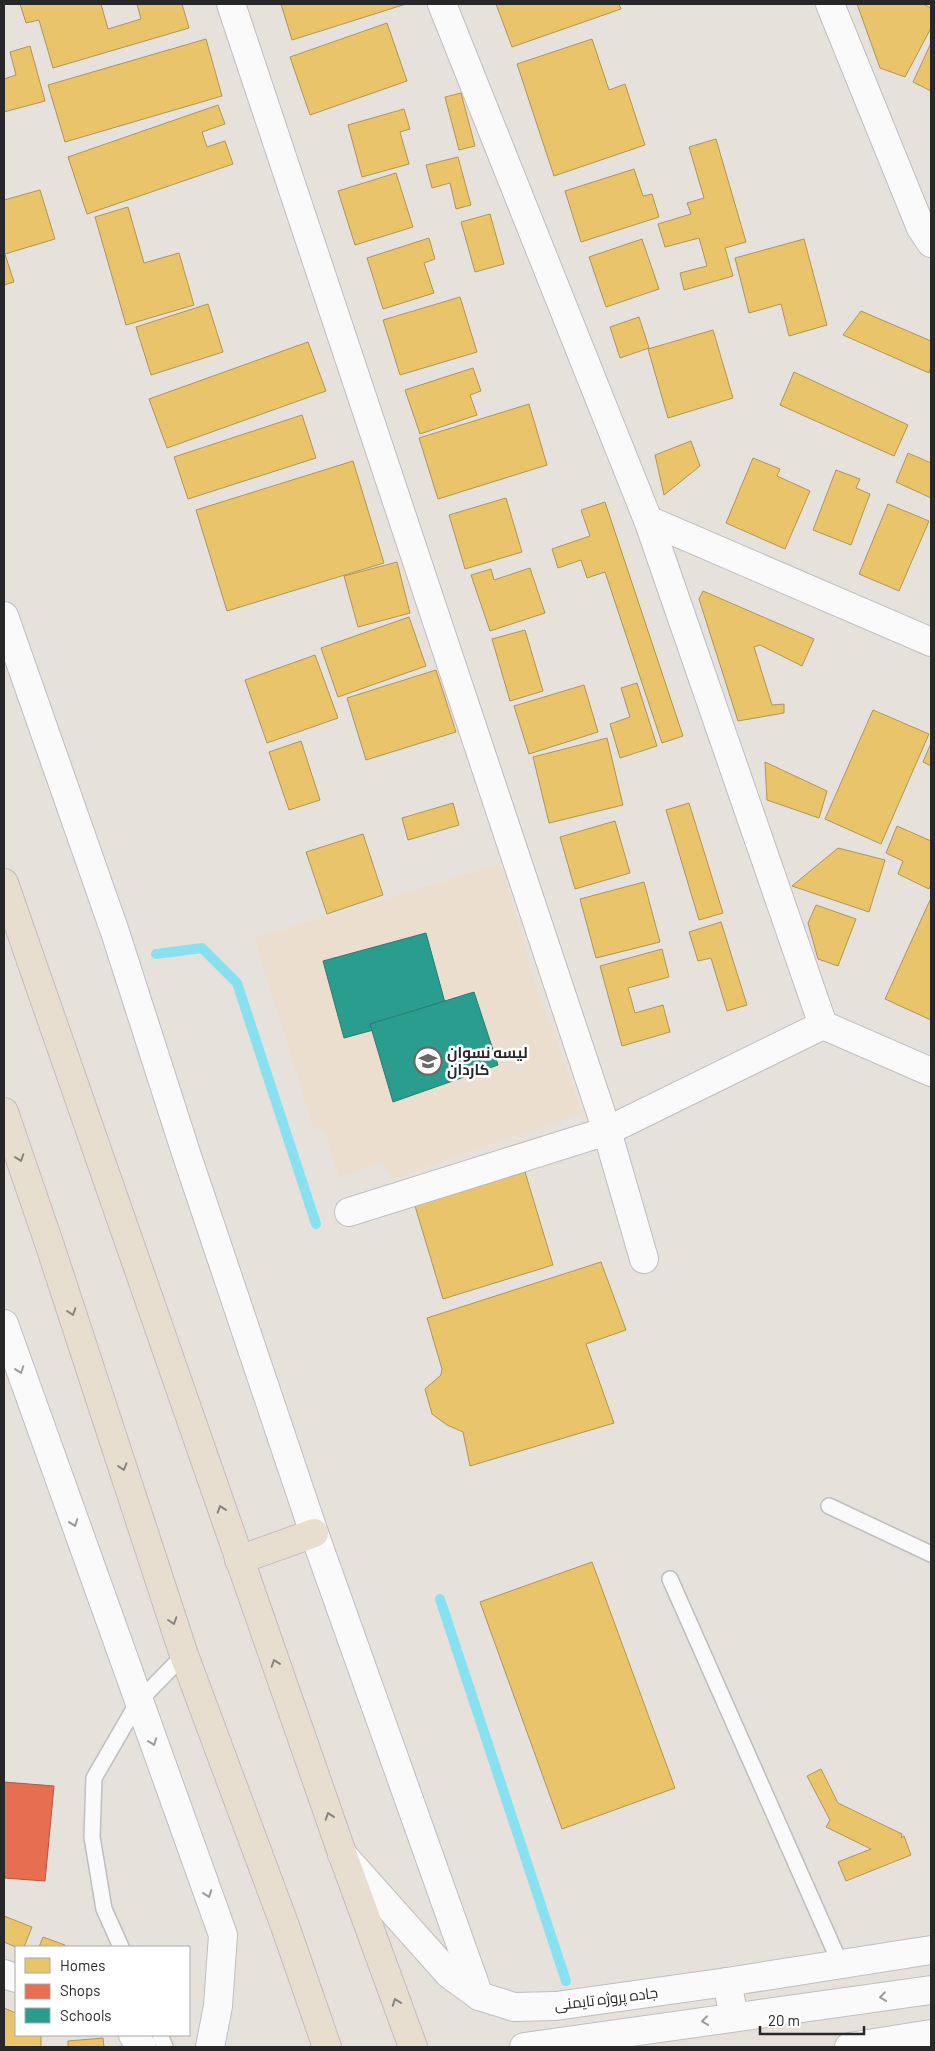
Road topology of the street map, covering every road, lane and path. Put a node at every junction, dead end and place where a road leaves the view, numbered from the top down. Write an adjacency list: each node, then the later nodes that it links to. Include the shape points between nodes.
1 (232, 4): 12 (street)
2 (442, 4): 5 (street)
3 (830, 4): 4 (street, via 921,228)
4 (931, 243)
5 (648, 520): 7 (street); 9 (street)
6 (4, 616): 17 (street, via 115,932)
7 (931, 642)
8 (4, 883): 19 (main road, one-way to 8)
9 (823, 1025): 10 (street); 12 (street)
10 (931, 1072)
11 (4, 1112): 21 (main road, one-way to 21)
12 (607, 1131): 13 (street); 14 (street)
13 (349, 1212)
14 (644, 1259)
15 (4, 1324): 22 (street, one-way to 22)
16 (829, 1506): 18 (lane)
17 (314, 1533): 19 (main road); 29 (street)
18 (931, 1554)
19 (239, 1560): 23 (main road, one-way to 19)
20 (670, 1579): 26 (lane)
21 (184, 1655): 22 (lane); 35 (main road)
22 (138, 1702): 24 (lane, via 94,1778 92,1837 104,1909); 34 (street, one-way to 34, via 223,1935 218,2006)
23 (342, 1853): 29 (street, جاده پروژه تایمنی, via 449,1974); 36 (main road, one-way to 23)
24 (121, 1946)
25 (931, 1950): 26 (street, جاده پروژه تایمنی)
26 (840, 1963): 27 (street, جاده پروژه تایمنی)
27 (727, 1982): 29 (street, جاده پروژه تایمنی, via 556,2006 514,2007); 30 (street)
28 (931, 1990): 30 (street, one-way to 30)
29 (479, 1996)
30 (734, 2016): 37 (street, one-way to 37)
31 (931, 2034): 38 (street)
32 (134, 2036): 33 (street)
33 (142, 2047)
34 (210, 2047)
35 (327, 2047)
36 (413, 2047)
37 (524, 2047)
38 (849, 2047)

